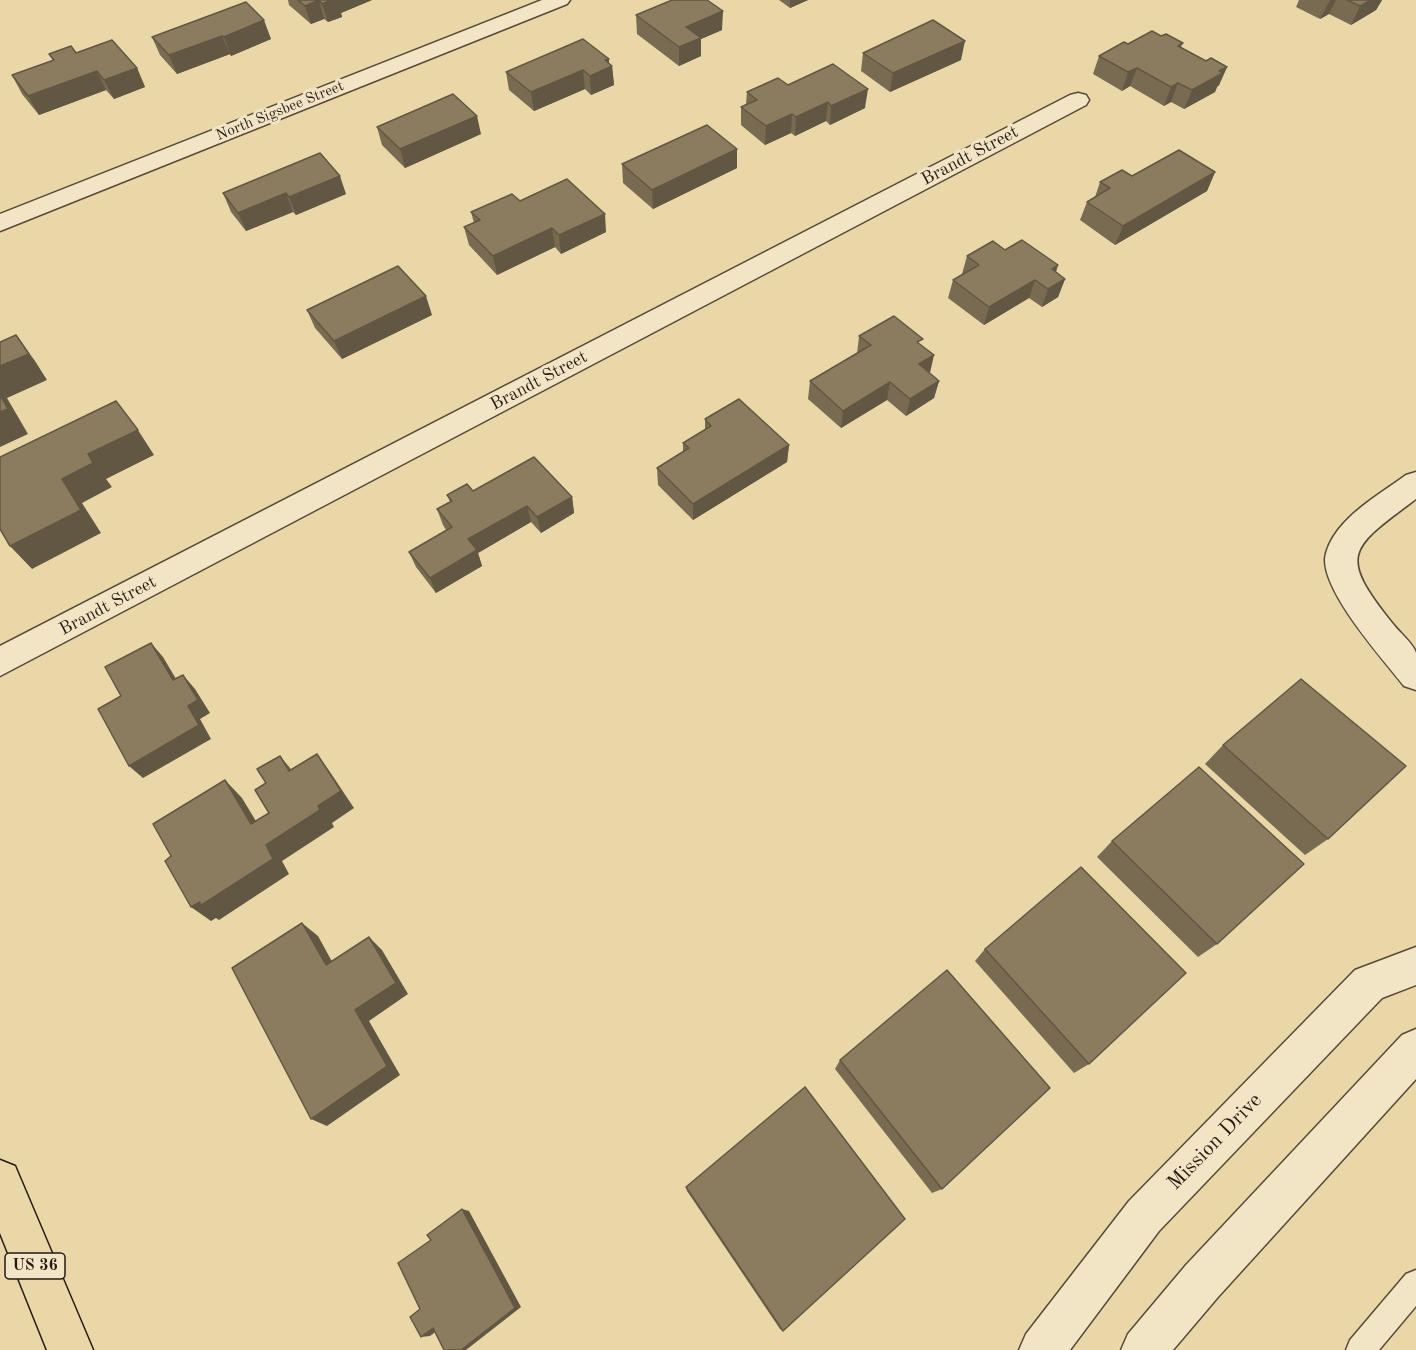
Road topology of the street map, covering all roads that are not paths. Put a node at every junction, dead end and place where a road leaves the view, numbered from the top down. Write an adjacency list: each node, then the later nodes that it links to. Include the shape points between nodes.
1 (560, 0): 3 (street, North Sigsbee Street)
2 (1078, 100): 5 (street, Brandt Street)
3 (0, 223)
4 (1416, 483): 6 (street, via 1351,535 1341,557 1353,594)
5 (0, 662)
6 (1416, 676)
7 (1416, 966): 11 (street, Mission Drive, via 1369,984 1144,1216)
8 (1416, 1049): 13 (street, via 1202,1281)
9 (0, 1181): 12 (main road, US 36)
10 (1416, 1284): 14 (lane)
11 (1046, 1348)
12 (70, 1350)
13 (1144, 1350)
14 (1360, 1350)

